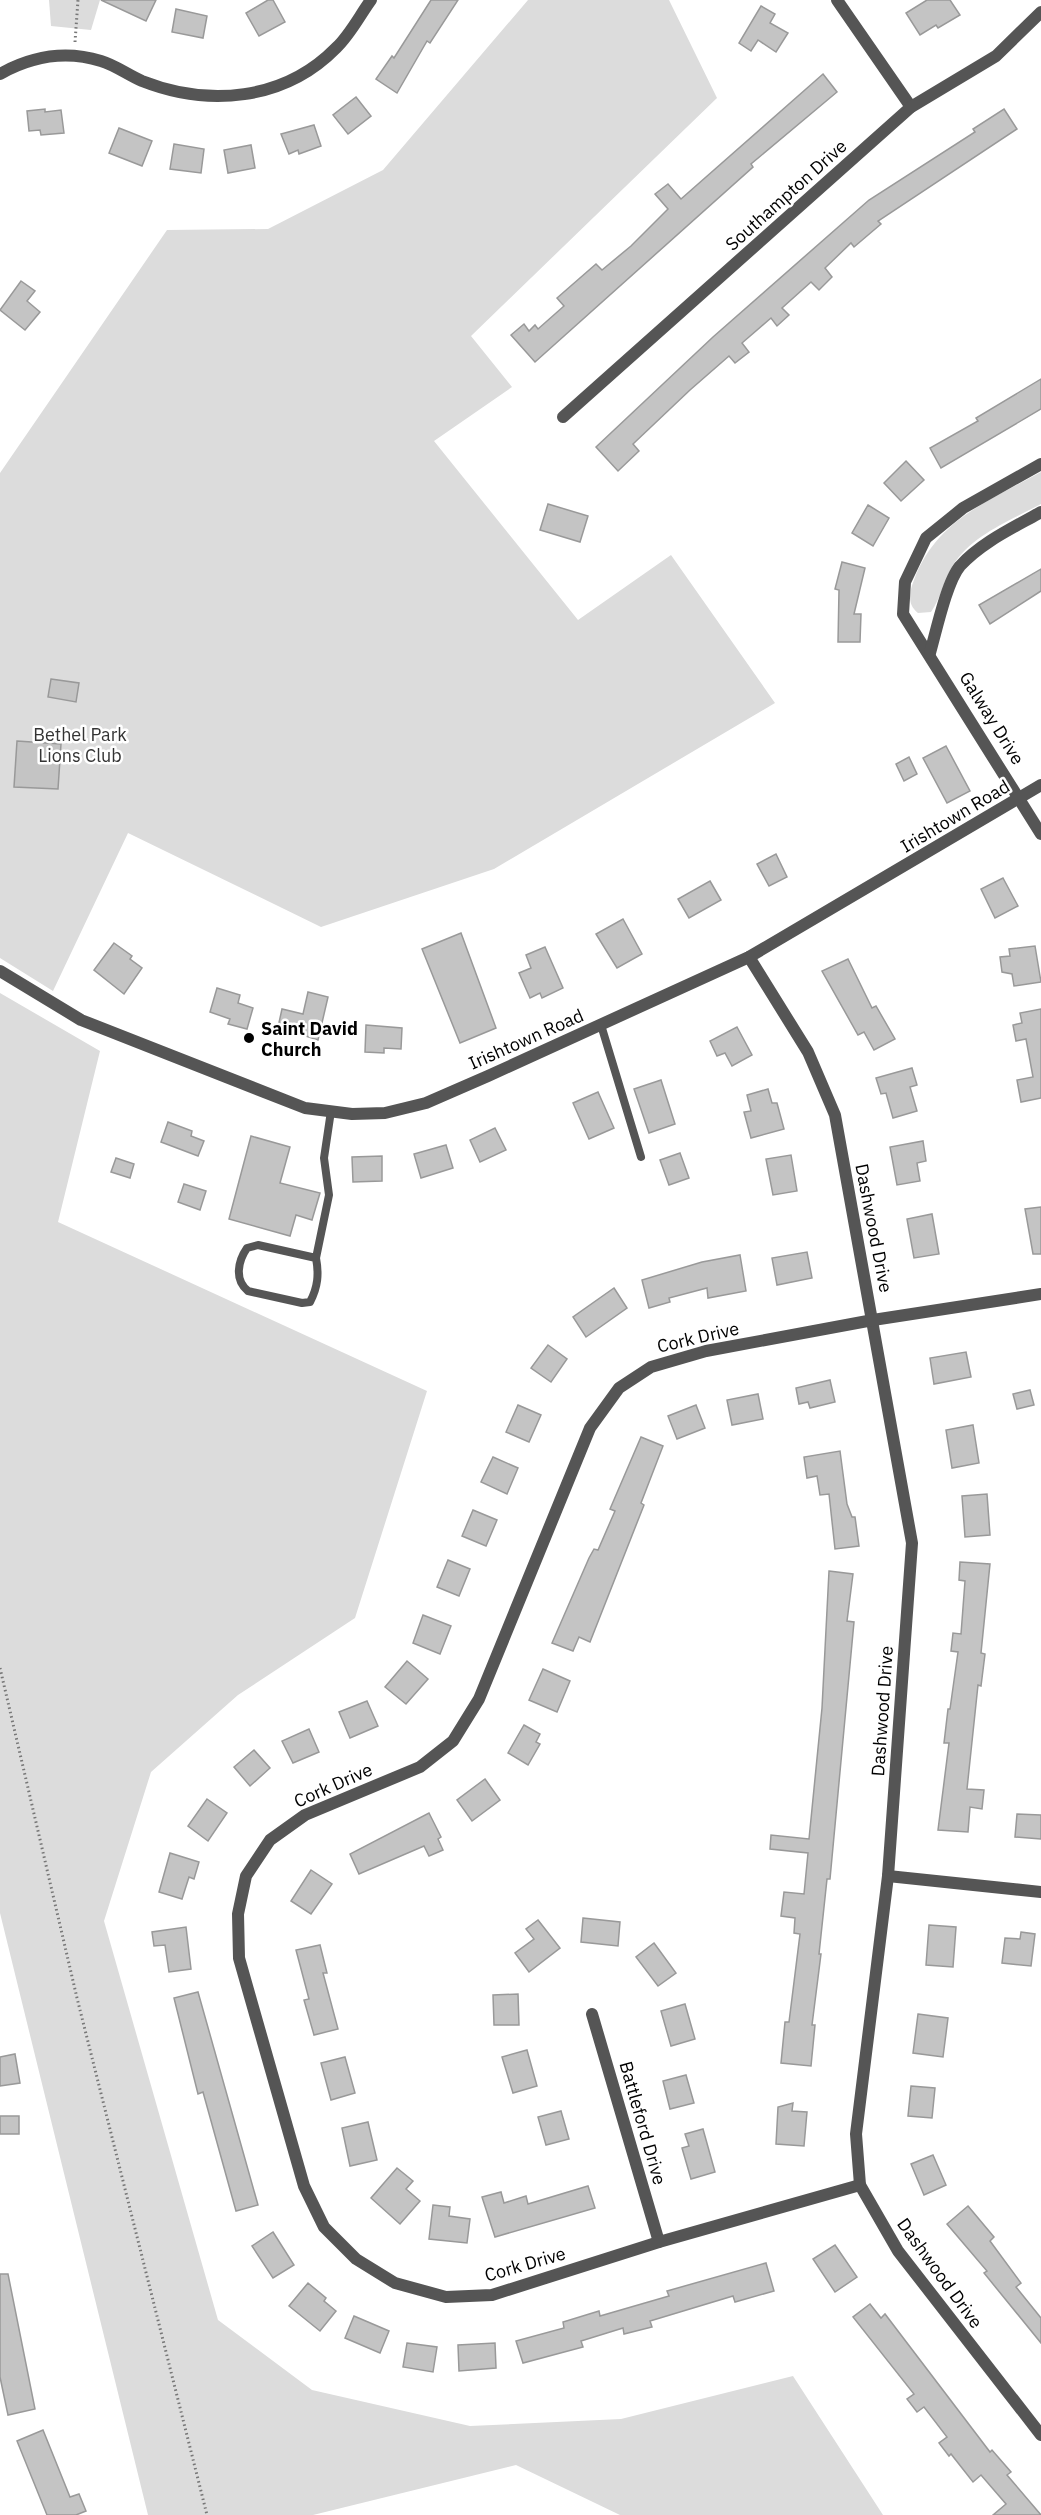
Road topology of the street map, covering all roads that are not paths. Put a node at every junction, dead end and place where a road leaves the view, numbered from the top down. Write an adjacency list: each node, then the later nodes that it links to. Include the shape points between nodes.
1 (371, 0): 4 (street, via 337,48 304,74 265,90 224,98 185,93 142,81 102,61 74,55 23,61)
2 (837, 0): 5 (street)
3 (1041, 12): 5 (street, Southampton Drive, via 996,56)
4 (0, 74)
5 (911, 107): 6 (street, Southampton Drive)
6 (563, 417)
7 (1041, 464): 9 (street, Galway Drive, via 963,508 926,538 905,582 903,614)
8 (1041, 512): 9 (street, via 987,543 959,567)
9 (930, 653): 11 (street, Galway Drive)
10 (1041, 785): 11 (street, Irishtown Road)
11 (1020, 798): 12 (street, Galway Drive); 13 (street, Irishtown Road)
12 (1041, 834)
13 (750, 957): 15 (street, Irishtown Road); 20 (street, Dashwood Drive, via 808,1052 835,1115)
14 (0, 971): 16 (street, Irishtown Road, via 81,1020 305,1108)
15 (601, 1025): 16 (street, Irishtown Road, via 426,1103 385,1113); 17 (lane)
16 (331, 1111): 18 (lane, via 324,1158 328,1196)
17 (641, 1157)
18 (316, 1258): 18 (lane, via 258,1245 247,1248 242,1255 238,1278 248,1291 310,1302 319,1272)
19 (1041, 1294): 20 (street, Cork Drive)
20 (873, 1320): 21 (street, Dashwood Drive, via 912,1543); 25 (street, Cork Drive, via 706,1351 651,1366 619,1389 590,1428 478,1699 453,1741 420,1767 305,1815 270,1840 246,1876 238,1914 239,1958 300,2175 324,2227 356,2259 395,2283 446,2297 492,2295)
21 (888, 1876): 22 (street); 24 (street, Dashwood Drive, via 856,2134)
22 (1041, 1892)
23 (592, 2014): 25 (street, Battleford Drive)
24 (860, 2185): 25 (street, Cork Drive); 26 (street, Dashwood Drive, via 898,2251)
25 (659, 2242)
26 (1041, 2435)

